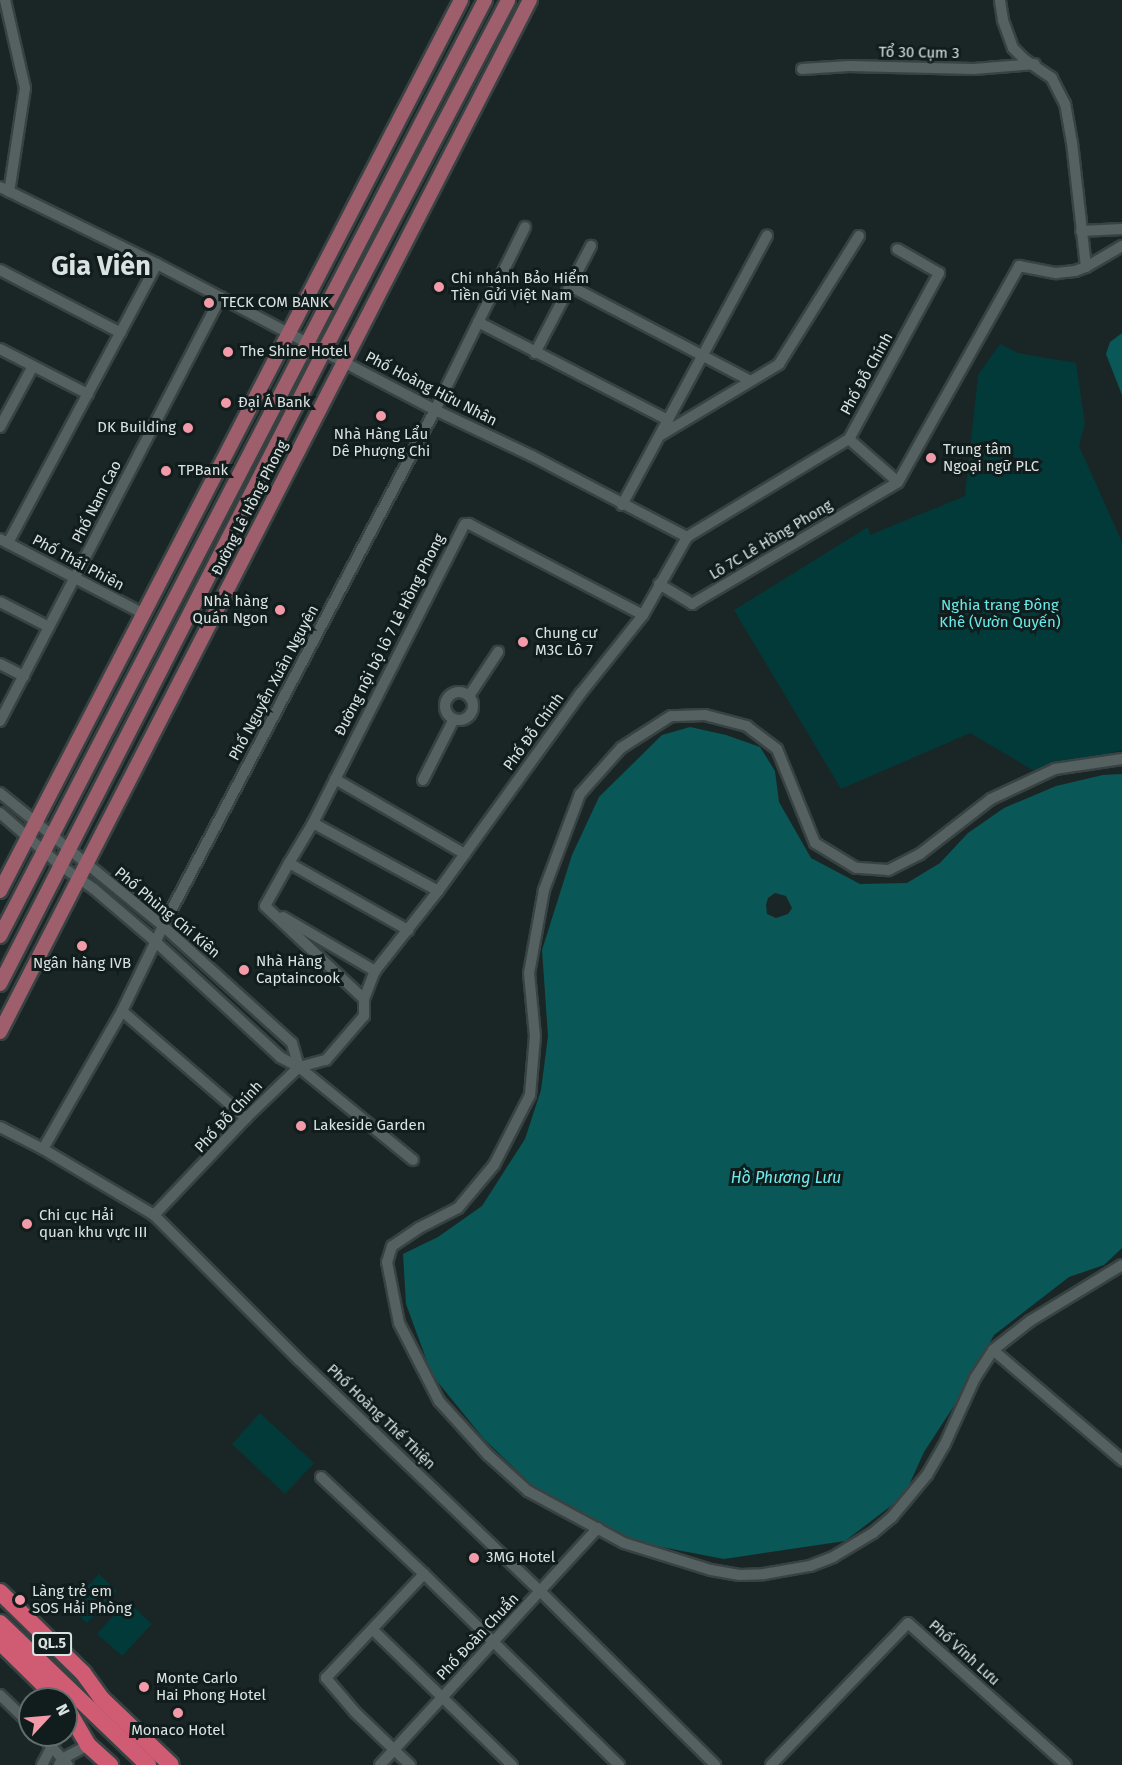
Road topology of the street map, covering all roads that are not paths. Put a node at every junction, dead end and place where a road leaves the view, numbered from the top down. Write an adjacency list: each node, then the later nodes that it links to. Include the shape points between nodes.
1 (5, 0): 9 (street, via 25,88)
2 (461, 0): 25 (main road)
3 (485, 0): 26 (main road, Đường Lê Hồng Phong)
4 (508, 0): 28 (main road, Đường Lê Hồng Phong)
5 (530, 0): 31 (main road, Đường Lê Hồng Phong)
6 (1000, 0): 7 (street, via 1013,48)
7 (1035, 64): 8 (street, Tổ 30 Cụm 3, via 974,69); 12 (street, via 1053,78 1065,104)
8 (802, 69)
9 (4, 189): 18 (street, Phố Hoàng Hữu Nhân)
10 (525, 227): 23 (street, Phố Nguyễn Xuân Nguyên)
11 (1122, 229): 12 (street)
12 (1081, 231): 19 (street)
13 (767, 236): 30 (street)
14 (859, 236): 33 (street, via 779,364)
15 (1121, 245): 19 (street)
16 (591, 246): 21 (street)
17 (897, 249): 39 (street, Phố Đỗ Chính, via 939,273)
18 (157, 264): 22 (street, Phố Hoàng Hữu Nhân); 24 (street)
19 (1086, 267): 40 (street, via 1056,273 1019,266)
20 (0, 270): 24 (street)
21 (570, 286): 29 (street); 30 (street)
22 (220, 297): 25 (street, Phố Hoàng Hữu Nhân); 44 (street, Phố Nam Cao)
23 (478, 322): 29 (street); 35 (street, Phố Nguyễn Xuân Nguyên)
24 (121, 333): 34 (street)
25 (286, 333): 26 (street, Phố Hoàng Hữu Nhân); 47 (main road)
26 (306, 343): 28 (street, Phố Hoàng Hữu Nhân); 64 (main road, Đường Lê Hồng Phong)
27 (0, 349): 32 (street)
28 (324, 351): 31 (street, Phố Hoàng Hữu Nhân); 65 (main road, Đường Lê Hồng Phong)
29 (535, 353): 36 (street)
30 (704, 356): 33 (street); 36 (street)
31 (343, 361): 35 (street, Phố Hoàng Hữu Nhân); 69 (main road, Đường Lê Hồng Phong)
32 (33, 366): 34 (street); 37 (street)
33 (751, 381): 38 (street)
34 (88, 394): 43 (street)
35 (435, 410): 41 (street, Phố Hoàng Hữu Nhân); 75 (street, Phố Nguyễn Xuân Nguyên)
36 (668, 420): 38 (street)
37 (0, 427)
38 (660, 435): 41 (street)
39 (849, 439): 40 (street); 42 (street, Phố Đỗ Chính)
40 (898, 482): 45 (street, Lô 7C Lê Hồng Phong, via 692,604)
41 (622, 505): 42 (street, Phố Hoàng Hữu Nhân)
42 (687, 537): 45 (street, Phố Đỗ Chính)
43 (4, 541): 44 (street, Phố Thái Phiên)
44 (74, 578): 47 (street, Phố Thái Phiên); 49 (street, Phố Nam Cao)
45 (659, 584): 48 (street, Phố Đỗ Chính)
46 (0, 602): 49 (street)
47 (142, 613): 61 (main road)
48 (643, 615): 57 (street, Đường nội bộ lô 7 Lê Hồng Phong, via 465,524); 67 (street, Phố Đỗ Chính, via 581,693)
49 (49, 627): 52 (street, Phố Nam Cao)
50 (498, 652): 53 (street)
51 (0, 664): 52 (street)
52 (24, 676): 55 (street, Phố Nam Cao)
53 (468, 696): 54 (street, via 472,704 470,713 463,719); 54 (street, via 460,692 448,696 445,709)
54 (454, 719): 58 (street)
55 (0, 721)
56 (1122, 759): 94 (street, via 1055,769 991,799 920,854 888,870 856,868 815,843 777,749 747,726 705,715 671,716 621,748 580,794 544,890 528,973 535,1036 530,1095 494,1165 458,1208 392,1246 387,1262 399,1323 439,1401 488,1455 528,1491)
57 (335, 779): 62 (street, Đường nội bộ lô 7 Lê Hồng Phong); 67 (street)
58 (423, 780)
59 (0, 793): 61 (street, Phố Phùng Chí Kiên)
60 (0, 813): 63 (street, Phố Phùng Chí Kiên)
61 (35, 823): 63 (main road); 64 (street, Phố Phùng Chí Kiên)
62 (313, 823): 68 (street, Đường nội bộ lô 7 Lê Hồng Phong); 73 (street)
63 (28, 837): 66 (street, Phố Phùng Chí Kiên); 72 (main road)
64 (52, 838): 65 (street, Phố Phùng Chí Kiên); 66 (main road, Đường Lê Hồng Phong)
65 (68, 851): 69 (street, Phố Phùng Chí Kiên); 70 (main road, Đường Lê Hồng Phong)
66 (45, 852): 70 (street, Phố Phùng Chí Kiên); 77 (main road, Đường Lê Hồng Phong)
67 (465, 854): 73 (street, Phố Đỗ Chính)
68 (289, 863): 74 (street, Đường nội bộ lô 7 Lê Hồng Phong); 76 (street)
69 (86, 865): 71 (main road, Đường Lê Hồng Phong); 75 (street, Phố Phùng Chí Kiên)
70 (61, 866): 71 (street, Phố Phùng Chí Kiên); 80 (main road, Đường Lê Hồng Phong)
71 (80, 879): 78 (street, Phố Phùng Chí Kiên); 83 (main road, Đường Lê Hồng Phong)
72 (0, 891)
73 (438, 891): 76 (street, Phố Đỗ Chính)
74 (265, 906): 79 (street); 81 (street)
75 (163, 926): 78 (street, Phố Nguyễn Xuân Nguyên); 84 (street, Phố Phùng Chí Kiên, via 291,1043)
76 (408, 930): 79 (street, Phố Đỗ Chính)
77 (0, 936)
78 (157, 943): 82 (street, Phố Nguyễn Xuân Nguyên); 84 (street, Phố Phùng Chí Kiên, via 280,1057)
79 (375, 971): 81 (street, Phố Đỗ Chính)
80 (0, 984)
81 (364, 999): 84 (street, Phố Đỗ Chính, via 364,1016 326,1060)
82 (122, 1011): 85 (street); 87 (street, Phố Nguyễn Xuân Nguyên)
83 (0, 1032)
84 (298, 1067): 85 (street, Phố Đỗ Chính); 88 (street, Phố Phùng Chí Kiên)
85 (246, 1118): 89 (street, Phố Đỗ Chính)
86 (0, 1127): 87 (street, Phố Hoàng Thế Thiện)
87 (43, 1149): 89 (street, Phố Hoàng Thế Thiện)
88 (413, 1160)
89 (154, 1215): 96 (street, Phố Hoàng Thế Thiện)
90 (1122, 1265): 91 (street, via 1030,1321)
91 (993, 1350): 92 (street); 94 (street, via 927,1475 892,1517 833,1557 790,1571 740,1575 624,1543)
92 (1122, 1460)
93 (321, 1477): 95 (street)
94 (598, 1528): 96 (street, Phố Đoàn Chuẩn)
95 (424, 1574): 100 (street); 101 (street)
96 (540, 1591): 101 (street, Phố Đoàn Chuẩn); 124 (street, Phố Hoàng Thế Thiện)
97 (0, 1592): 105 (highway, QL.5, via 83,1673)
98 (0, 1605): 105 (highway, QL.5)
99 (0, 1623): 109 (highway, QL.5)
100 (373, 1630): 106 (street); 114 (street, via 326,1678)
101 (494, 1641): 106 (street, Phố Đoàn Chuẩn); 123 (street)
102 (0, 1642): 103 (highway, QL.5)
103 (46, 1687)
104 (0, 1695): 108 (street)
105 (102, 1699): 119 (highway, QL.5)
106 (441, 1699): 114 (street, Phố Đoàn Chuẩn); 122 (street)
107 (78, 1710): 109 (highway, QL.5)
108 (18, 1712)
109 (93, 1714): 118 (highway, QL.5)
110 (78, 1728): 111 (highway)
111 (88, 1746): 115 (street); 117 (highway)
112 (51, 1747): 116 (street)
113 (53, 1747): 115 (street)
114 (394, 1750): 120 (street, Phố Đoàn Chuẩn); 121 (street)
115 (63, 1763)
116 (42, 1765)
117 (110, 1765)
118 (148, 1765)
119 (171, 1765)
120 (380, 1765)
121 (410, 1765)
122 (512, 1765)
123 (619, 1765)
124 (715, 1765)
125 (771, 1765): 126 (street, Phố Vĩnh Lưu, via 908,1623)
126 (1066, 1765)

